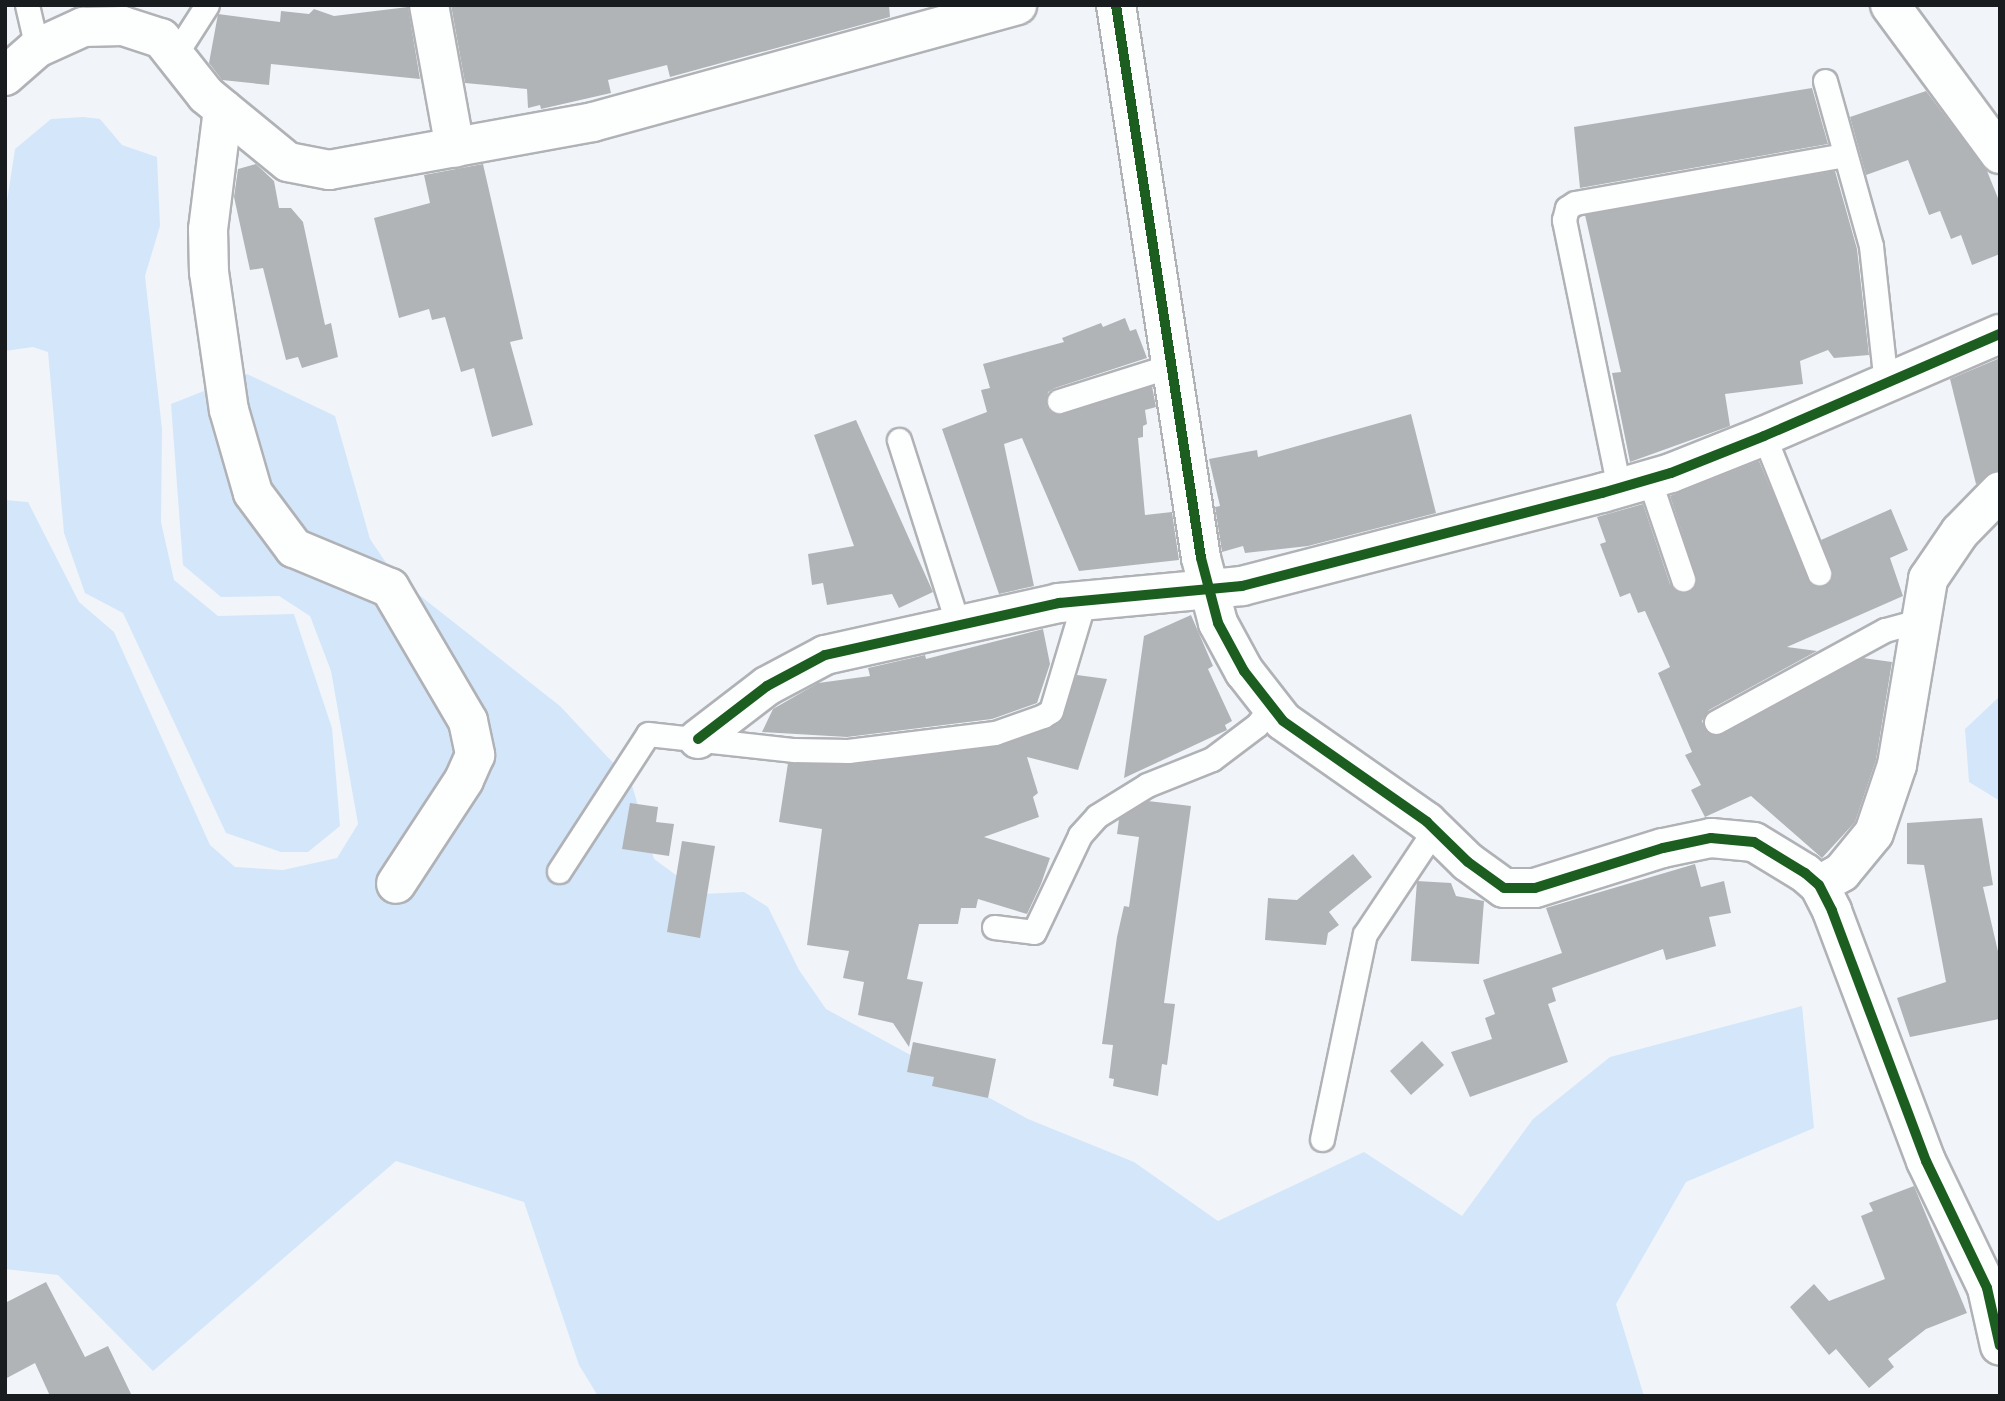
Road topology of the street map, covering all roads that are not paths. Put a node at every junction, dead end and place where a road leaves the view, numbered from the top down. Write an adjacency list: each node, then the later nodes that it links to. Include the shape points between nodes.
1 (27, 5): 7 (lane)
2 (207, 5): 8 (lane)
3 (429, 5): 12 (street)
4 (1017, 5): 12 (street, via 593,122)
5 (1116, 5): 16 (street)
6 (1890, 5): 14 (street)
7 (37, 48): 8 (street, via 83,27 123,26 162,38); 9 (street)
8 (175, 55): 11 (street)
9 (5, 76)
10 (1825, 81): 13 (lane)
11 (223, 109): 12 (street, via 288,162 329,170); 34 (street, via 208,229 209,272 229,410 253,492 295,548 390,588 468,721 475,755)
12 (454, 148)
13 (1844, 155): 17 (lane, via 1871,246); 21 (lane, via 1567,208 1564,220)
14 (2000, 155)
15 (2000, 334): 17 (street)
16 (1173, 365): 18 (lane); 25 (street)
17 (1886, 384): 19 (street)
18 (1059, 401)
19 (1765, 436): 21 (street); 23 (lane)
20 (899, 440): 28 (lane)
21 (1634, 484): 24 (lane); 25 (street, via 1242,586)
22 (2000, 491): 27 (street, via 1939,560 1924,593)
23 (1819, 573)
24 (1683, 579)
25 (1208, 590): 26 (street); 29 (street, via 1229,646)
26 (1084, 601): 28 (street); 31 (lane, via 1051,711 1043,716 995,733 848,751)
27 (1919, 621): 30 (lane, via 1885,630); 35 (street, via 1897,765 1886,806 1862,851)
28 (958, 625): 31 (street, via 825,655 796,668)
29 (1271, 707): 32 (street, via 1299,734); 36 (lane, via 1257,725 1212,760 1147,785 1097,816 1080,835 1034,932)
30 (1716, 722)
31 (698, 739): 33 (lane, via 648,734)
32 (1435, 829): 35 (street, via 1477,870 1504,888 1535,888 1711,838 1754,842); 37 (lane, via 1365,934)
33 (559, 871)
34 (396, 884)
35 (1819, 885): 38 (street, via 1926,1161 1987,1289)
36 (994, 927)
37 (1322, 1139)
38 (2000, 1346)

